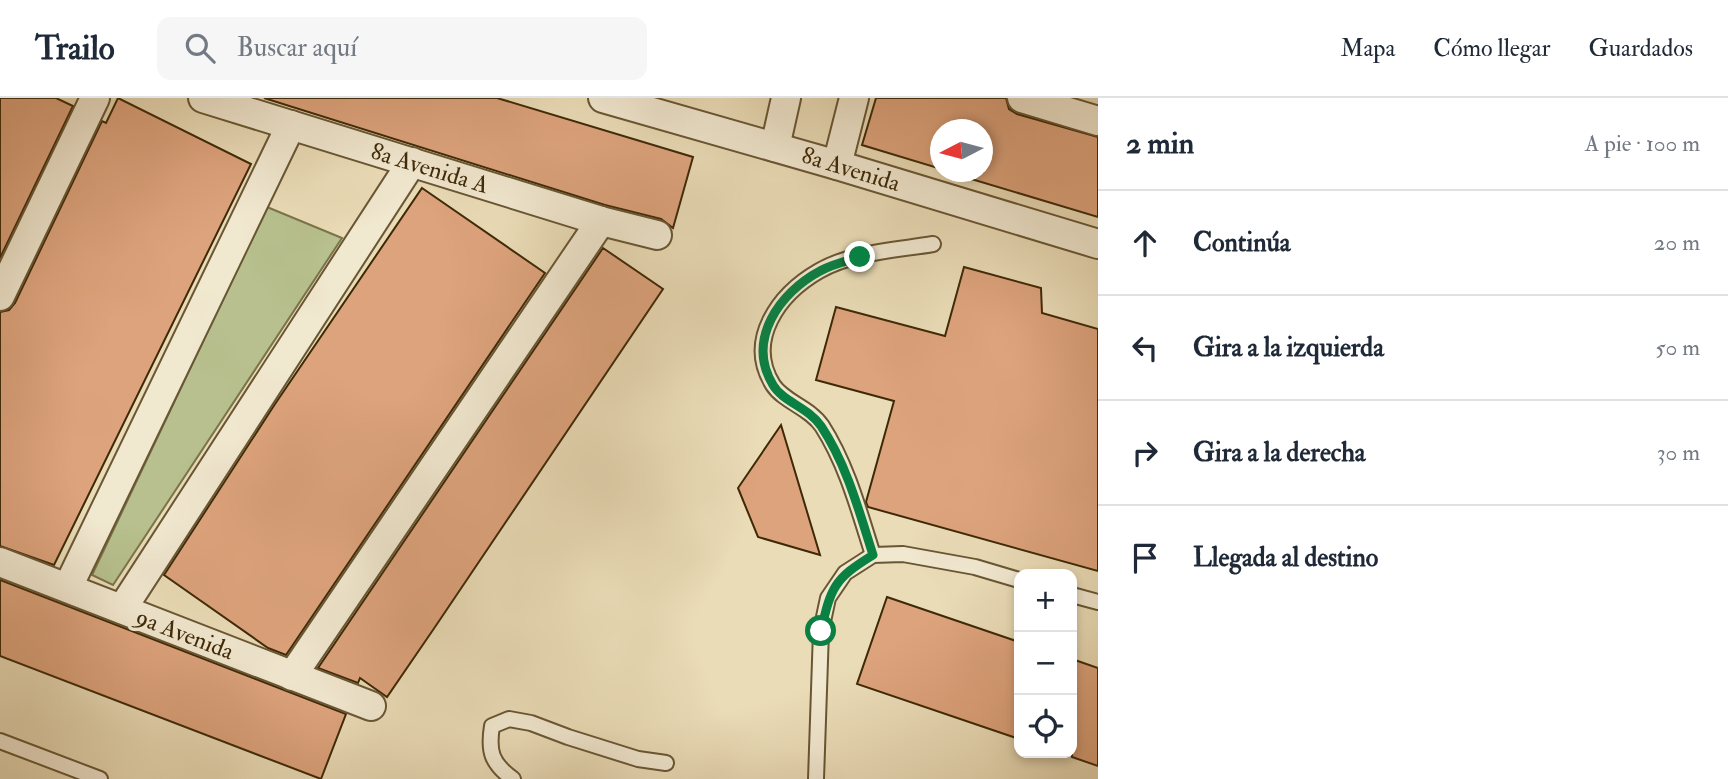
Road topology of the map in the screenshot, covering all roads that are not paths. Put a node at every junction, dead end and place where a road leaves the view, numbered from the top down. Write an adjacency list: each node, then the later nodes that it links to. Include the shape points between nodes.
1 (95, 98): 16 (street)
2 (203, 98): 8 (street, 8a Avenida A)
3 (603, 98): 9 (street, 8a Avenida)
4 (786, 98): 9 (street)
5 (855, 98): 11 (street)
6 (1034, 100): 7 (street)
7 (1098, 121)
8 (292, 125): 10 (street, 8a Avenida A); 20 (street)
9 (775, 147): 11 (street, 8a Avenida)
10 (412, 162): 12 (street, 8a Avenida A); 23 (street)
11 (837, 165): 15 (street, 8a Avenida)
12 (601, 221): 13 (street, 8a Avenida A); 24 (street)
13 (657, 235)
14 (933, 244): 17 (lane, via 860,257 820,271 786,298 766,324 763,339 774,387 811,414 841,463)
15 (1098, 244)
16 (0, 296)
17 (873, 555): 19 (lane, via 903,554); 30 (lane, via 845,573 828,598 821,631)
18 (0, 562): 20 (street, 9a Avenida)
19 (1014, 579)
20 (68, 587): 23 (street, 9a Avenida)
21 (1077, 596): 22 (lane)
22 (1098, 602)
23 (122, 609): 24 (street, 9a Avenida)
24 (292, 676): 25 (street, 9a Avenida)
25 (371, 706)
26 (0, 741): 28 (lane)
27 (666, 763): 29 (lane, via 638,759 509,719 492,726 488,747 500,770)
28 (100, 779)
29 (513, 779)
30 (816, 779)

